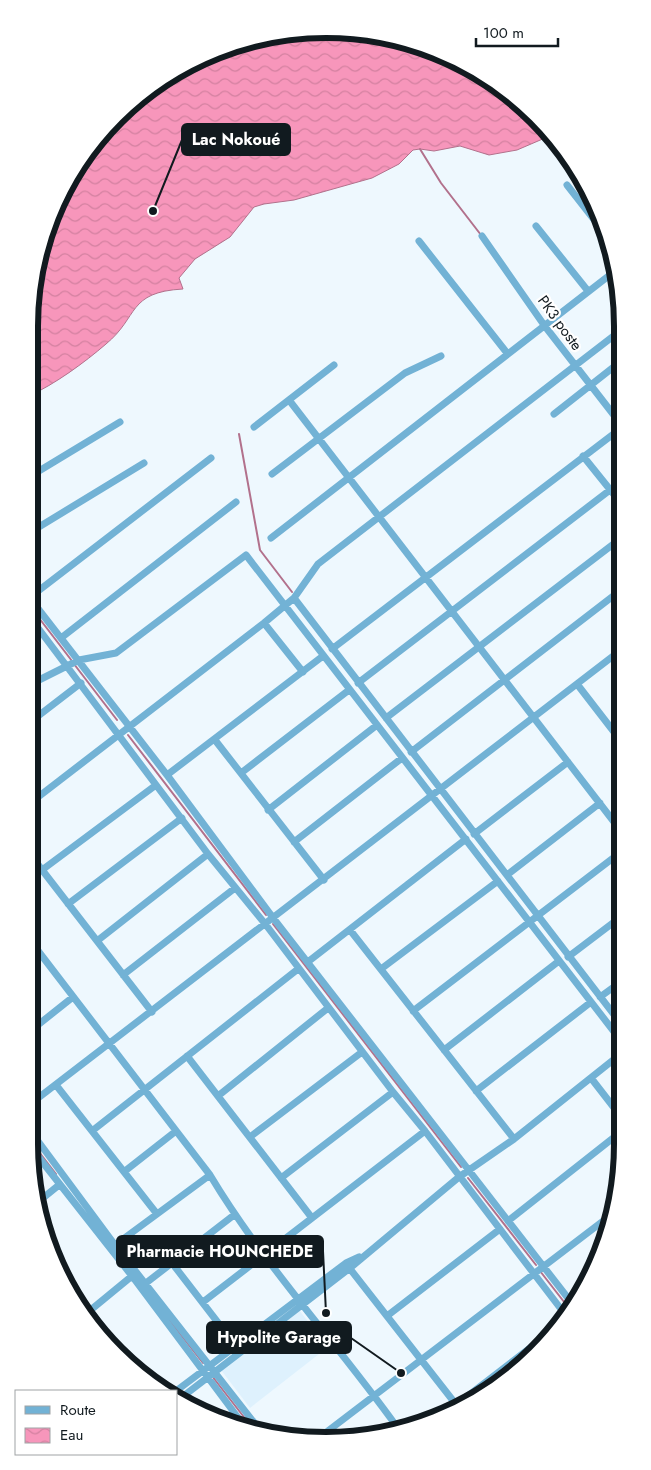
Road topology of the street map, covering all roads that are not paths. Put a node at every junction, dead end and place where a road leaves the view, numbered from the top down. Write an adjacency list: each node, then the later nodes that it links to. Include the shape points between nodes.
1 (567, 185): 2 (street)
2 (593, 218)
3 (536, 226): 7 (street)
4 (482, 236): 8 (street, PK3 poste)
5 (419, 241): 10 (street)
6 (609, 275): 7 (street)
7 (588, 291): 8 (street)
8 (544, 325): 10 (street); 13 (street, PK3 poste)
9 (614, 336): 13 (street)
10 (507, 353): 28 (street)
11 (442, 356): 22 (street, via 405,373)
12 (334, 365): 16 (street)
13 (574, 366): 15 (street, PK3 poste); 32 (street)
14 (614, 367): 15 (street)
15 (590, 386): 17 (street); 18 (street, PK3 poste)
16 (289, 400): 20 (street); 22 (street)
17 (554, 414)
18 (614, 416)
19 (120, 422): 26 (street)
20 (254, 427)
21 (614, 433): 23 (street)
22 (319, 439): 27 (street); 28 (street)
23 (583, 456): 29 (street); 36 (street)
24 (211, 458): 37 (street)
25 (144, 463): 33 (street)
26 (38, 472)
27 (272, 474)
28 (348, 477): 32 (street); 34 (street)
29 (610, 490): 30 (street); 42 (street)
30 (614, 495)
31 (236, 502): 45 (street)
32 (379, 517): 36 (street); 39 (street, via 318,564)
33 (38, 528)
34 (271, 538)
35 (614, 544): 46 (street)
36 (426, 578): 42 (street); 47 (street)
37 (38, 590)
38 (614, 595): 54 (street)
39 (294, 598): 40 (street); 47 (street)
40 (285, 605): 43 (street); 48 (street); 50 (street, via 246,555 123,649 111,655)
41 (38, 609): 45 (street)
42 (452, 612): 46 (street); 56 (street)
43 (264, 623): 52 (street); 64 (street)
44 (38, 628): 51 (street)
45 (61, 638): 50 (street)
46 (479, 647): 54 (street); 61 (street)
47 (332, 649): 56 (street)
48 (323, 656): 52 (street); 58 (street)
49 (614, 656): 57 (street)
50 (79, 660): 51 (street); 64 (street)
51 (67, 666): 53 (street); 55 (street)
52 (303, 672): 68 (street)
53 (38, 679)
54 (504, 680): 60 (street); 69 (street)
55 (81, 683): 59 (street); 67 (street)
56 (358, 683): 61 (street)
57 (578, 684): 60 (street); 65 (street)
58 (349, 690): 62 (street); 72 (street)
59 (38, 716)
60 (534, 717): 71 (street); 75 (street)
61 (386, 718): 69 (street)
62 (376, 725): 70 (street); 79 (street)
63 (614, 726): 65 (street)
64 (129, 728): 67 (street); 73 (street)
65 (611, 728): 66 (street)
66 (614, 732)
67 (120, 735): 74 (street); 77 (street)
68 (215, 740): 72 (street); 73 (street)
69 (411, 752): 75 (street)
70 (402, 758): 76 (street); 84 (street)
71 (568, 762): 78 (street); 82 (street)
72 (240, 773): 79 (street)
73 (167, 775): 96 (street)
74 (156, 785): 80 (street); 89 (street)
75 (440, 789): 76 (street); 82 (street)
76 (432, 795): 83 (street); 92 (street)
77 (38, 797)
78 (600, 803): 81 (street); 90 (street)
79 (268, 810): 84 (street)
80 (182, 818): 85 (street); 94 (street)
81 (614, 822)
82 (474, 834): 88 (street)
83 (466, 839): 91 (street); 100 (street)
84 (294, 842): 92 (street)
85 (208, 854): 93 (street); 101 (street)
86 (614, 857): 95 (street)
87 (38, 865): 89 (street)
88 (502, 868): 90 (street); 91 (street)
89 (42, 870): 94 (street)
90 (507, 875): 95 (street)
91 (496, 878): 97 (street); 107 (street)
92 (324, 880): 96 (street)
93 (235, 888): 99 (street); 108 (street)
94 (68, 904): 101 (street)
95 (538, 915): 97 (street); 103 (street)
96 (274, 919): 99 (street); 104 (street)
97 (529, 921): 105 (street); 114 (street)
98 (614, 922): 103 (street)
99 (266, 925): 106 (street); 115 (street)
100 (350, 930): 104 (street); 107 (street)
101 (97, 941): 108 (street)
102 (38, 951): 110 (street)
103 (568, 957): 111 (street)
104 (309, 961): 140 (street)
105 (559, 961): 112 (street); 120 (street)
106 (298, 969): 113 (street); 122 (street)
107 (381, 970): 114 (street)
108 (123, 975): 115 (street)
109 (614, 987): 111 (street)
110 (73, 997): 117 (street); 119 (street)
111 (600, 997): 116 (street)
112 (591, 1002): 118 (street); 128 (street)
113 (328, 1008): 121 (street); 129 (street)
114 (413, 1011): 120 (street)
115 (152, 1012): 119 (street)
116 (614, 1015)
117 (38, 1025)
118 (614, 1032)
119 (109, 1044): 125 (street); 126 (street)
120 (444, 1050): 128 (street)
121 (362, 1052): 127 (street); 136 (street)
122 (187, 1056): 126 (street); 129 (street)
123 (614, 1060): 124 (street)
124 (592, 1078): 131 (street); 137 (street)
125 (56, 1085): 130 (street); 132 (street)
126 (144, 1090): 132 (street); 133 (street)
127 (393, 1092): 134 (street); 144 (street)
128 (476, 1092): 137 (street)
129 (218, 1096): 136 (street)
130 (38, 1098)
131 (614, 1107)
132 (92, 1130): 141 (street)
133 (176, 1131): 141 (street); 142 (street)
134 (426, 1131): 143 (street); 149 (street)
135 (614, 1137): 151 (street)
136 (250, 1138): 144 (street)
137 (514, 1138): 140 (street)
138 (38, 1141): 153 (street)
139 (38, 1158): 145 (street)
140 (468, 1170): 143 (street); 151 (street)
141 (125, 1172): 147 (street)
142 (210, 1175): 147 (street); 148 (street)
143 (459, 1177): 152 (street); 156 (street)
144 (281, 1178): 149 (street)
145 (59, 1185): 146 (street); 159 (street)
146 (43, 1198)
147 (157, 1214): 153 (street)
148 (234, 1215): 154 (street); 155 (street)
149 (312, 1218): 154 (street)
150 (604, 1220): 157 (street)
151 (508, 1221): 157 (street)
152 (500, 1230): 158 (street); 166 (street)
153 (115, 1245): 160 (street)
154 (264, 1256): 162 (street); 163 (street)
155 (172, 1263): 160 (street); 162 (street)
156 (348, 1266): 163 (street); 166 (street)
157 (543, 1266): 158 (street); 161 (street)
158 (534, 1273): 165 (street); 169 (street)
159 (132, 1276): 164 (street); 171 (street)
160 (146, 1283): 170 (street)
161 (569, 1299)
162 (203, 1302): 167 (street)
163 (301, 1302): 167 (street); 172 (street); 177 (street)
164 (90, 1310)
165 (562, 1310)
166 (387, 1316): 169 (street)
167 (236, 1346): 170 (street)
168 (520, 1356): 174 (street)
169 (419, 1360): 177 (street); 178 (street)
170 (211, 1365): 171 (street); 172 (street)
171 (203, 1371): 173 (street); 175 (street)
172 (215, 1372): 173 (street); 180 (street)
173 (208, 1378): 176 (street); 179 (street)
174 (482, 1386)
175 (177, 1390)
176 (184, 1396)
177 (374, 1396): 181 (street); 182 (street)
178 (454, 1402)
179 (239, 1419)
180 (255, 1424)
181 (395, 1424)
182 (327, 1432)

